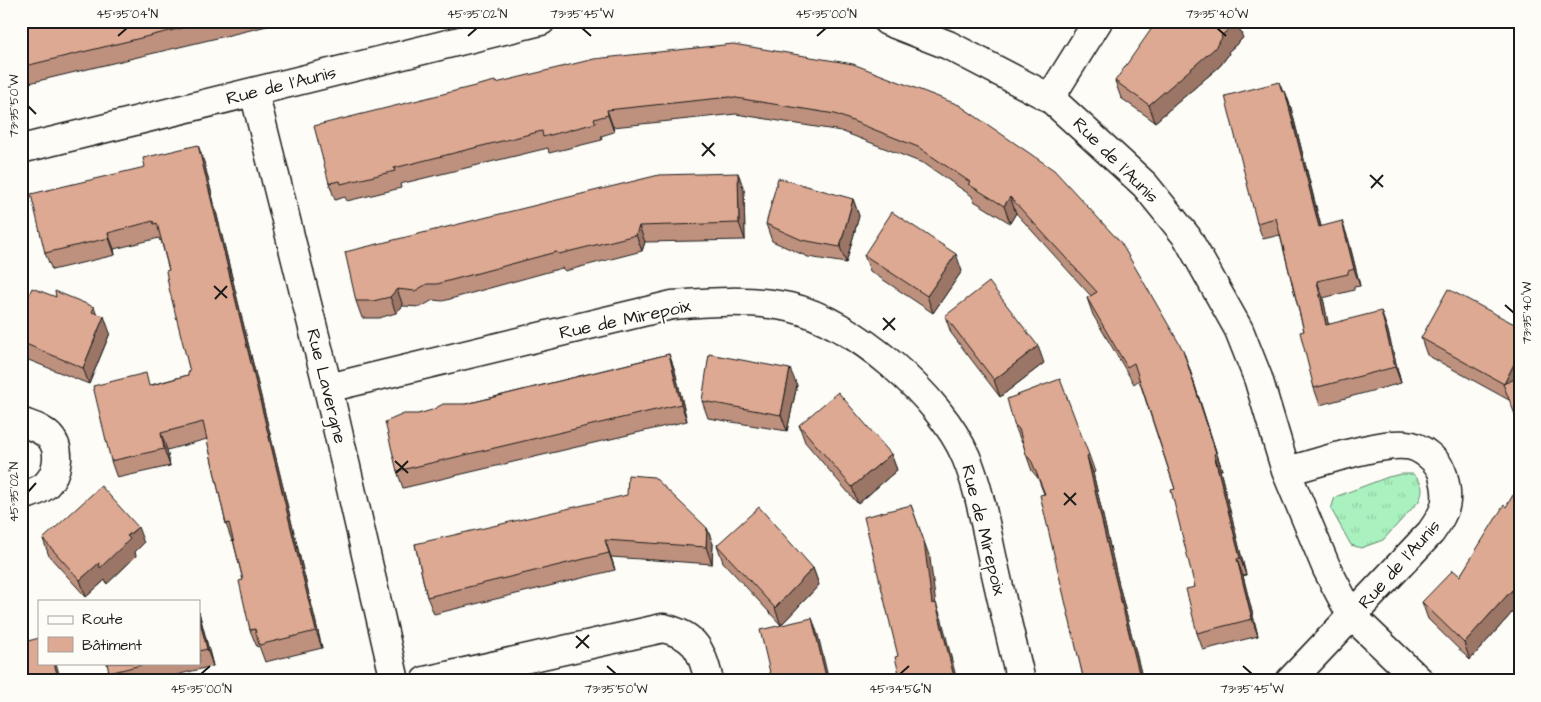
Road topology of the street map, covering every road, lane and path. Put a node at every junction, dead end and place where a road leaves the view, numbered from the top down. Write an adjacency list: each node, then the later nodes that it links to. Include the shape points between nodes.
1 (541, 21): 4 (street, Rue de l'Aunis)
2 (887, 21): 5 (street, Rue de l'Aunis, via 948,45)
3 (1098, 21): 5 (street)
4 (254, 92): 6 (street, Rue de l'Aunis); 7 (street, Rue Lavergne)
5 (1050, 98): 9 (street, Rue de l'Aunis, via 1145,185 1187,237 1240,330)
6 (21, 149)
7 (328, 388): 12 (street, Rue Lavergne); 15 (street, Rue de Mirepoix, via 672,305 731,301 790,308 830,323 868,344 908,378 942,417 966,456 980,502)
8 (21, 422): 10 (street, via 50,437 58,450 56,470 46,485 32,494)
9 (1286, 471): 11 (street, Rue de l'Aunis, via 1327,569); 11 (street, Rue de l'Aunis, via 1384,446 1408,445 1429,455 1442,472 1448,494 1444,513 1431,532)
10 (21, 496)
11 (1352, 616): 16 (street); 17 (street, Rue de l'Aunis)
12 (395, 681)
13 (425, 681): 14 (street, via 663,628 681,632 696,646 705,663)
14 (709, 681)
15 (1021, 681)
16 (1290, 681)
17 (1420, 681)

